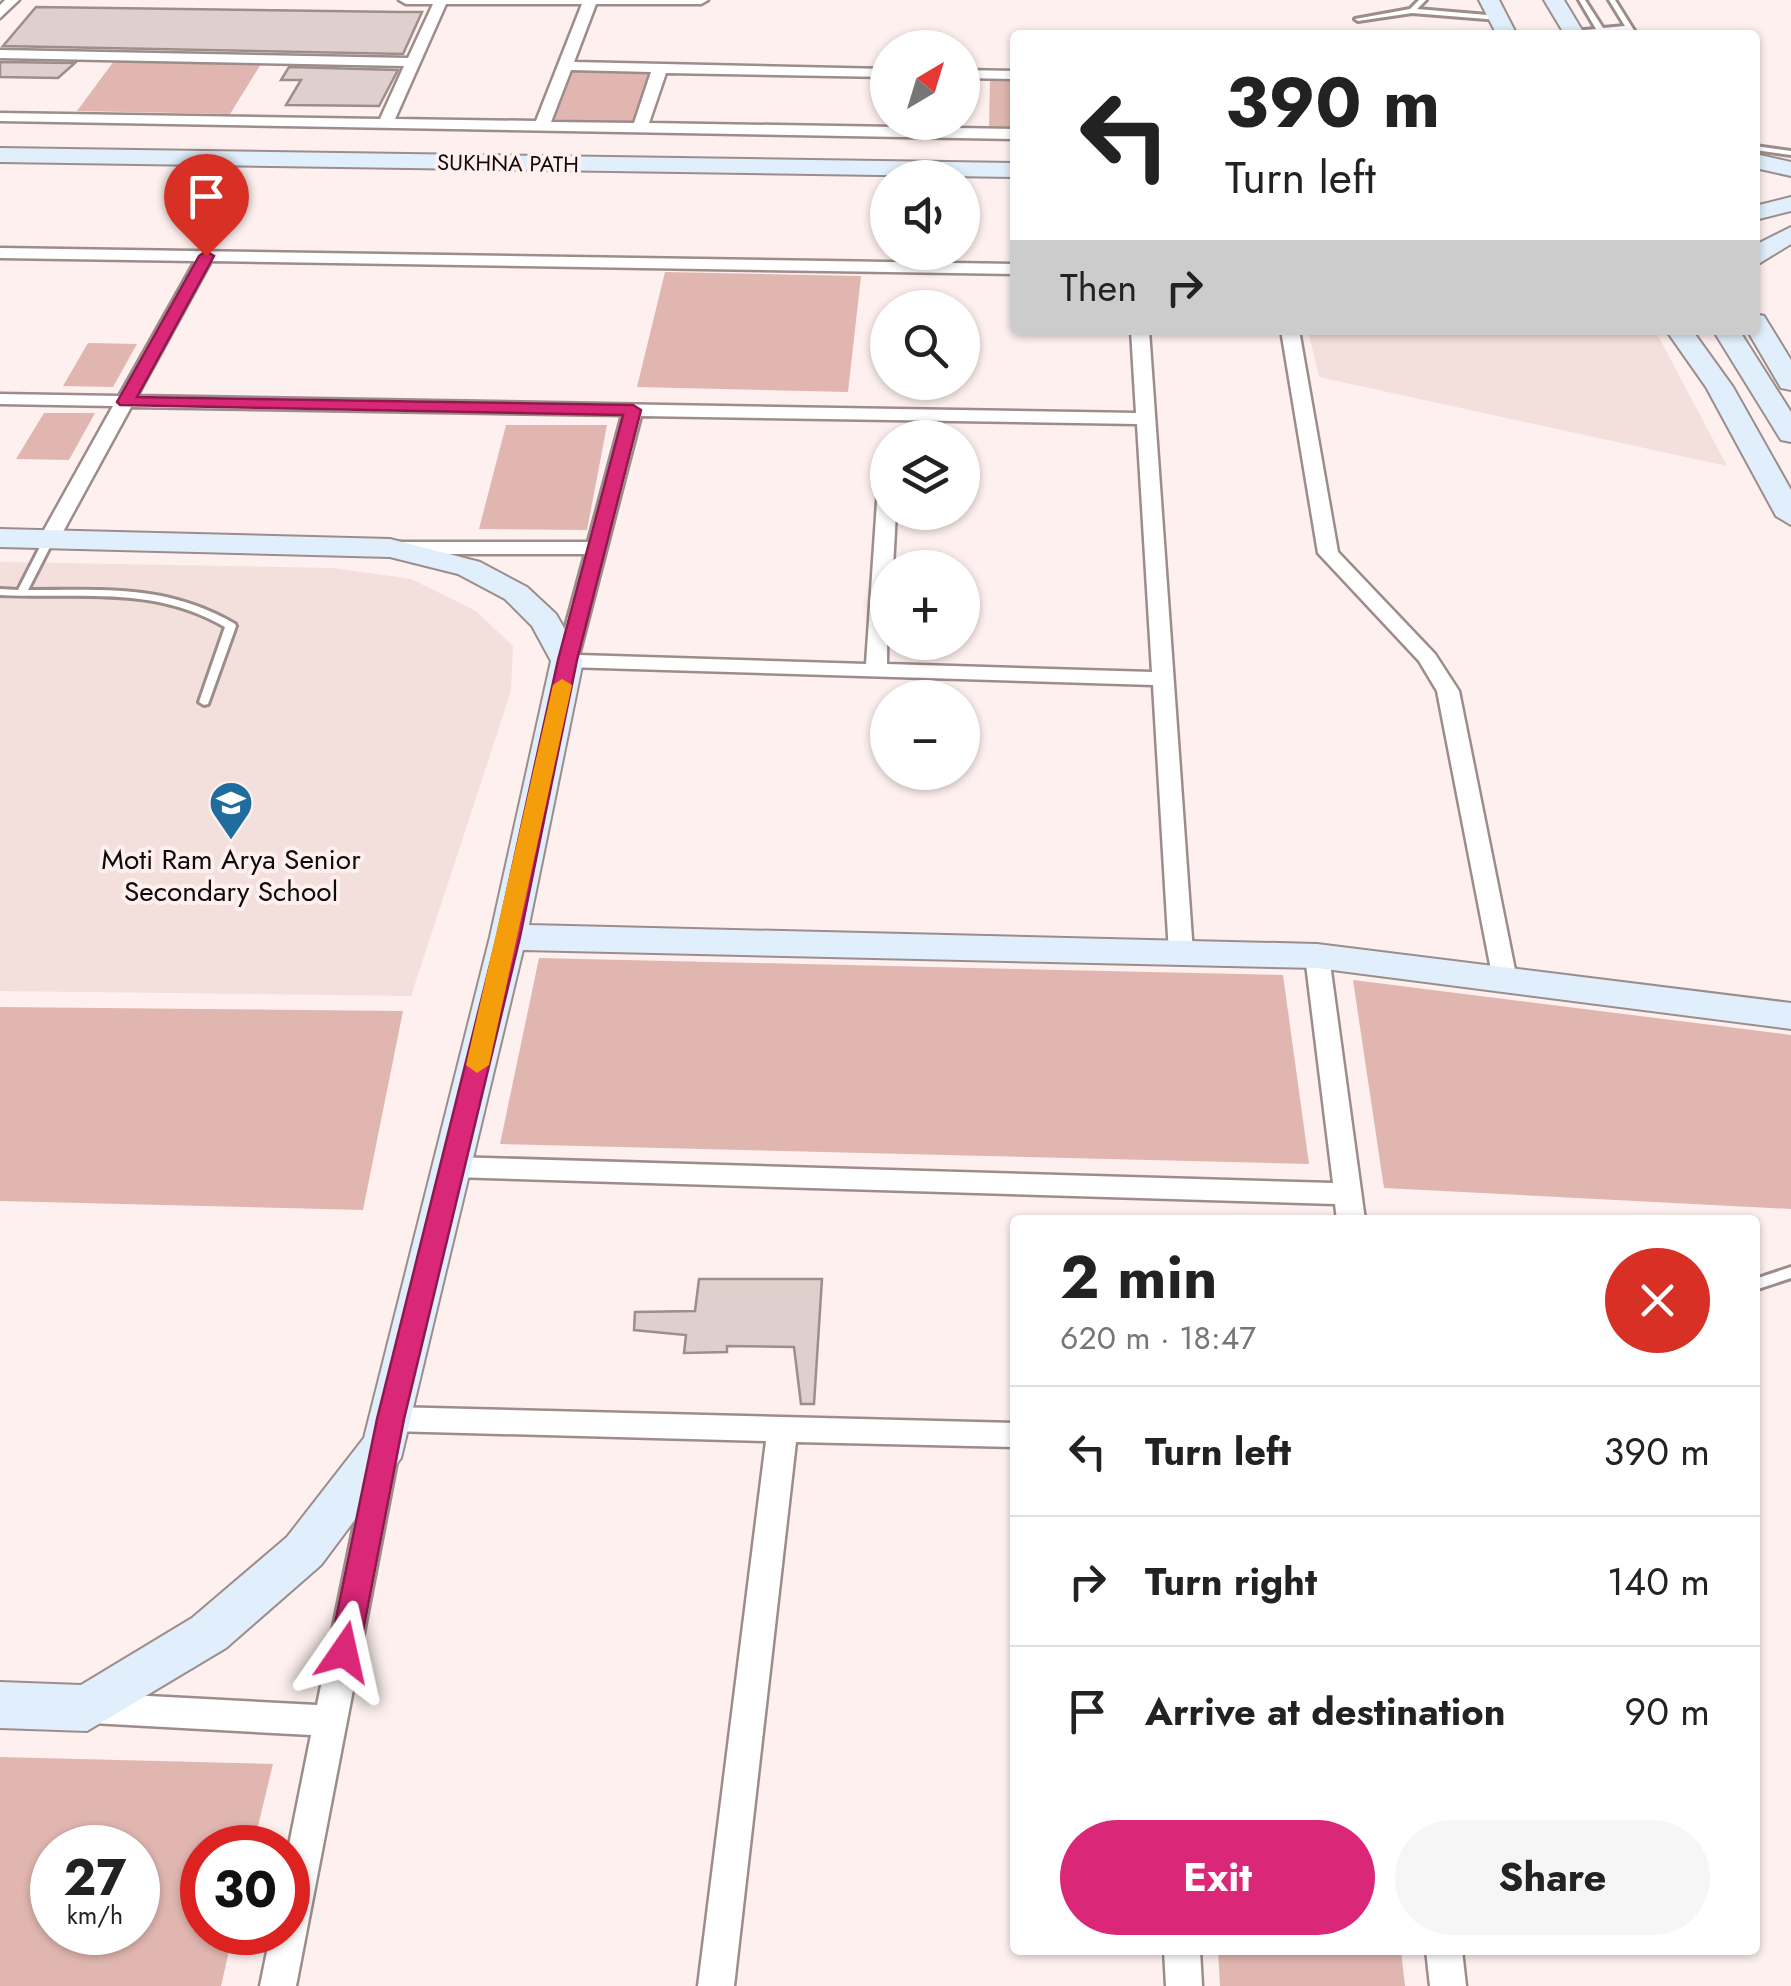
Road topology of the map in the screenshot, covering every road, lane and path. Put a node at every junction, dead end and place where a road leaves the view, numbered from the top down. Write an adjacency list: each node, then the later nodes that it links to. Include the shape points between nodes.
1 (12, 0): 12 (street)
2 (406, 0): 3 (street)
3 (424, 0): 9 (street)
4 (702, 0): 10 (street)
5 (1424, 0): 11 (lane)
6 (1554, 0): 15 (street)
7 (1582, 0): 16 (lane)
8 (1612, 0): 17 (lane)
9 (441, 1): 10 (street); 19 (street)
10 (590, 2): 20 (street)
11 (1412, 11): 13 (lane); 14 (lane)
12 (0, 14)
13 (1498, 18)
14 (1358, 19)
15 (1572, 30)
16 (1599, 30)
17 (1631, 30)
18 (0, 54): 19 (street)
19 (414, 62): 26 (street)
20 (563, 66): 21 (street); 27 (street)
21 (660, 68): 22 (street); 28 (street)
22 (870, 73)
23 (980, 75): 24 (street)
24 (1010, 76)
25 (0, 117): 26 (street)
26 (386, 123): 27 (street)
27 (542, 126): 28 (street)
28 (640, 128): 29 (street)
29 (1010, 134)
30 (1760, 149): 31 (lane)
31 (1791, 153)
32 (0, 155): 36 (street, SUKHNA PATH)
33 (1760, 162): 35 (street)
34 (0, 167): 38 (street, SUKHNA PATH)
35 (1791, 168)
36 (1010, 170)
37 (1760, 177): 40 (street)
38 (870, 181)
39 (980, 182): 41 (street)
40 (1791, 182)
41 (1010, 183)
42 (1791, 204): 43 (street)
43 (1760, 210)
44 (1791, 234): 46 (street)
45 (0, 252): 47 (street)
46 (1760, 254)
47 (206, 256): 48 (street); 59 (street)
48 (1010, 269)
49 (1760, 329): 55 (street)
50 (1140, 335): 62 (street)
51 (1291, 335): 80 (street, via 1328,553 1428,658 1448,690)
52 (1682, 335): 57 (street)
53 (1729, 335): 54 (street)
54 (1743, 357): 57 (street); 64 (street)
55 (1782, 358): 56 (street)
56 (1791, 382)
57 (1719, 387): 65 (street)
58 (0, 399): 59 (street)
59 (126, 402): 60 (street); 68 (street)
60 (633, 410): 61 (street); 70 (street)
61 (892, 415): 62 (street); 63 (street)
62 (1146, 419): 75 (street)
63 (892, 420)
64 (1791, 434)
65 (1791, 516)
66 (885, 530): 74 (street)
67 (0, 538): 68 (street)
68 (49, 539): 69 (street); 72 (lane)
69 (390, 548): 70 (street); 73 (street, via 469,568 516,592 545,621)
70 (597, 548): 73 (street)
71 (0, 592): 72 (lane)
72 (21, 592): 76 (lane, via 143,595 208,610 231,626)
73 (568, 660): 74 (street); 77 (street)
74 (876, 670): 75 (street)
75 (1163, 680): 78 (street)
76 (204, 702)
77 (508, 937): 78 (street); 82 (street)
78 (1181, 953): 79 (street)
79 (1318, 956): 80 (street); 83 (street)
80 (1505, 980): 81 (street)
81 (1791, 1016)
82 (452, 1167): 83 (street); 87 (street)
83 (1349, 1207)
84 (1791, 1272): 85 (lane)
85 (1760, 1284)
86 (782, 1429): 87 (street); 88 (street); 95 (street)
87 (388, 1432): 90 (street, via 304,1551 209,1633); 91 (street)
88 (1010, 1435)
89 (0, 1705): 90 (street)
90 (86, 1708): 91 (street)
91 (330, 1720): 94 (street)
92 (1182, 1955): 96 (street)
93 (1445, 1955): 97 (street)
94 (278, 1986)
95 (716, 1986)
96 (1184, 1986)
97 (1448, 1986)

